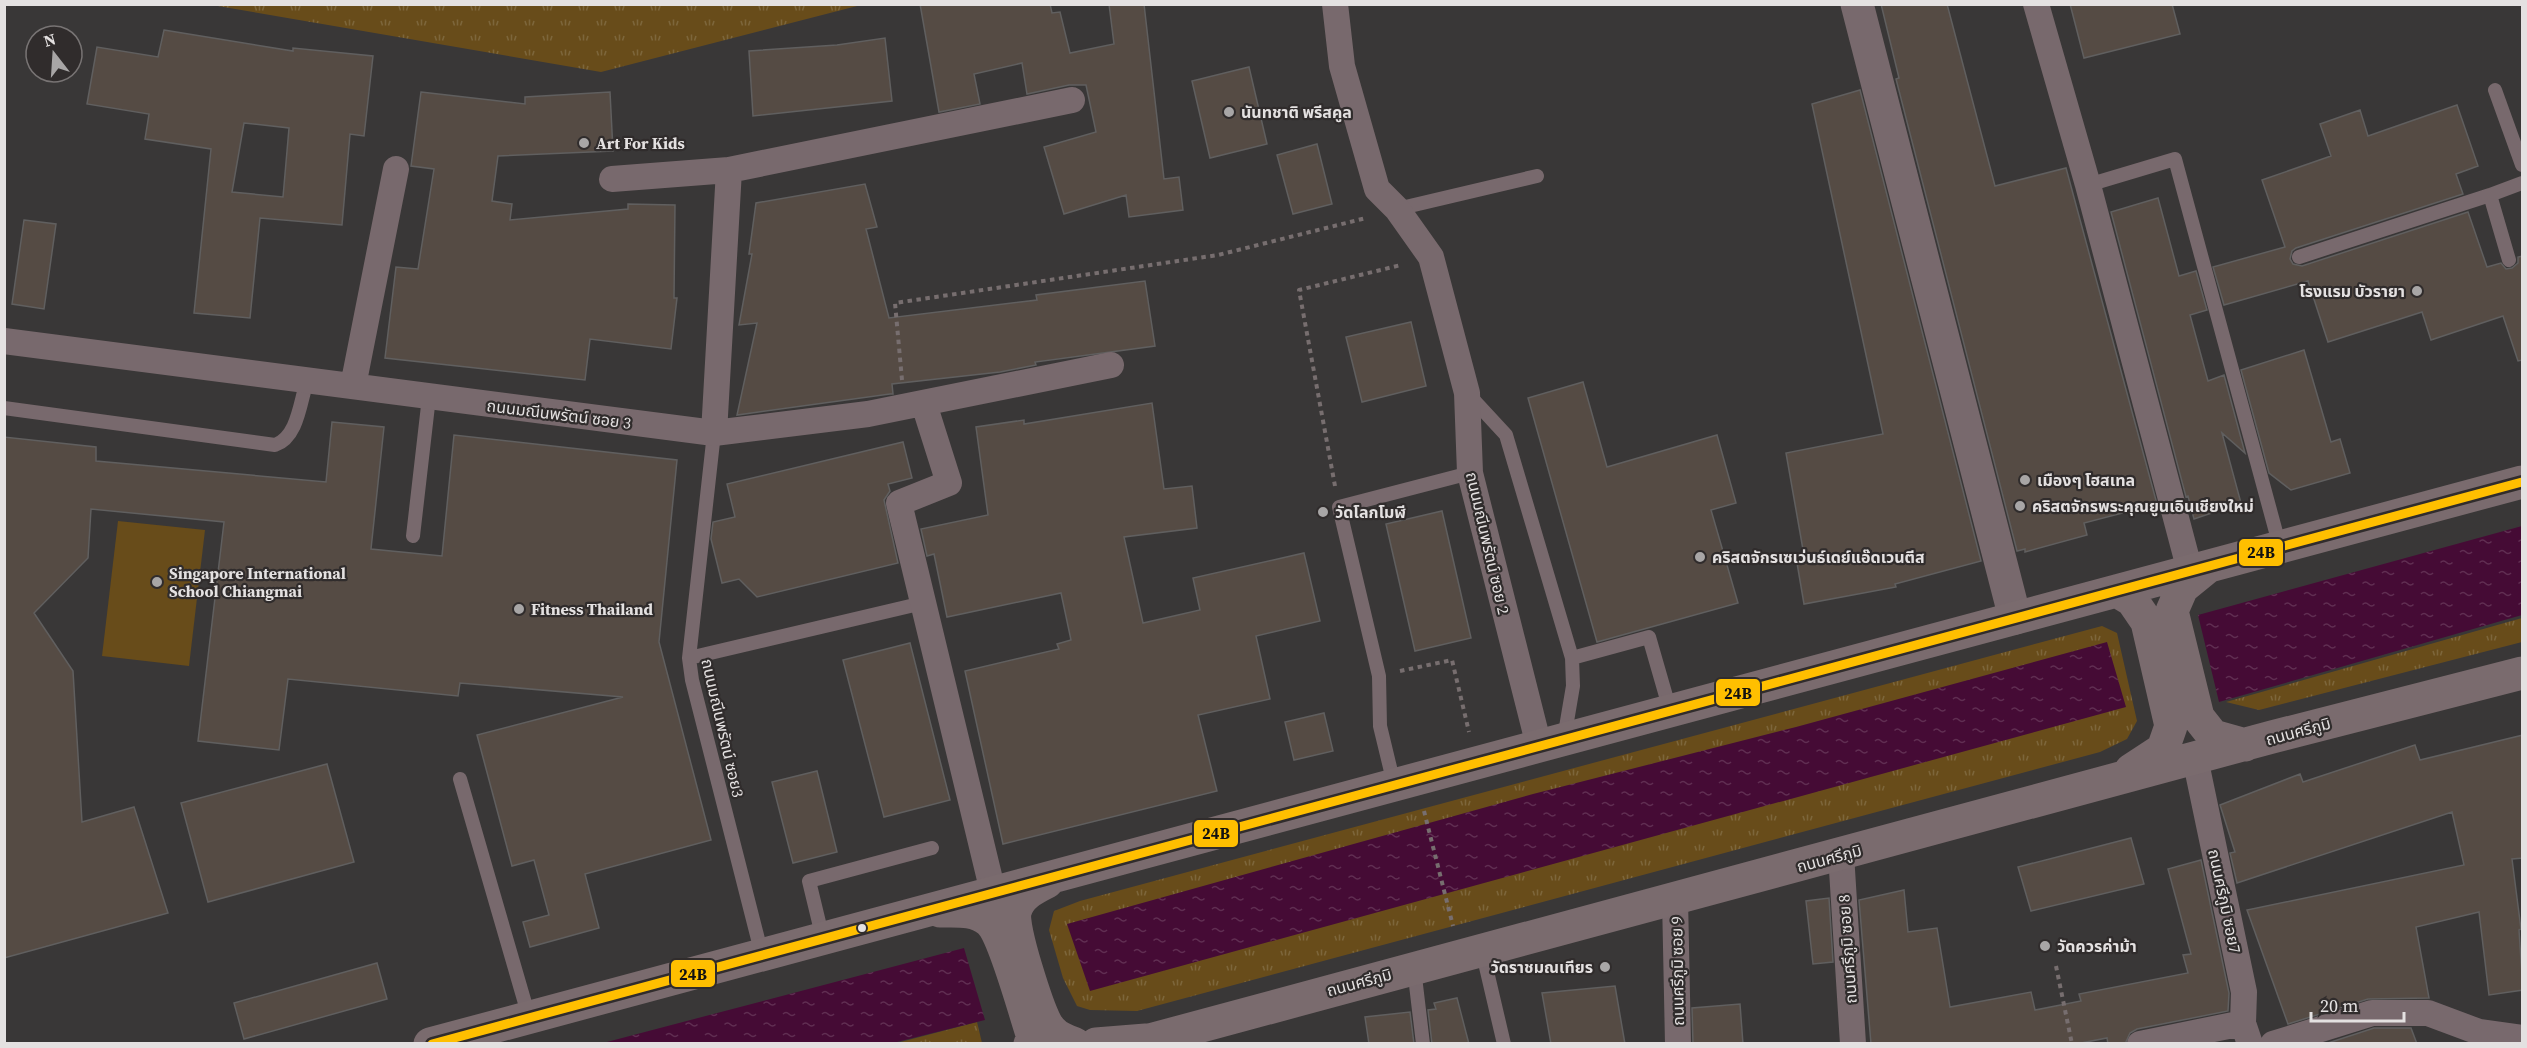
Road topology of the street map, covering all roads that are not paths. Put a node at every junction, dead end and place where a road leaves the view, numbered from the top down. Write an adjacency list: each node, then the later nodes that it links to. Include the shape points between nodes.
1 (1335, 4): 14 (street, ถนนมณีนพรัตน์ ซอย 2, via 1342,66 1377,189)
2 (1857, 4): 34 (street)
3 (2036, 4): 12 (street)
4 (2496, 90): 6 (lane)
5 (1072, 100): 8 (street)
6 (2523, 165)
7 (396, 169): 20 (street)
8 (729, 170): 10 (street); 25 (street)
9 (1537, 176): 14 (lane)
10 (612, 179)
11 (2523, 183): 13 (lane)
12 (2088, 184): 29 (lane, via 2175,159); 30 (street)
13 (2490, 195): 15 (lane); 16 (lane)
14 (1397, 209): 21 (street, ถนนมณีนพรัตน์ ซอย 2, via 1431,257)
15 (2299, 257)
16 (2509, 260)
17 (4, 341): 19 (street, ถนนมณีนพรัตน์ ซอย 3)
18 (1111, 365): 23 (street, ถนนมณีนพรัตน์ ซอย 3)
19 (307, 381): 20 (street, ถนนมณีนพรัตน์ ซอย 3); 24 (lane, via 292,432 275,446)
20 (353, 386): 22 (street, ถนนมณีนพรัตน์ ซอย 3)
21 (1467, 393): 26 (street, ถนนมณีนพรัตน์ ซอย 2); 36 (lane, via 1506,435)
22 (429, 397): 25 (street, ถนนมณีนพรัตน์ ซอย 3); 28 (lane)
23 (915, 406): 25 (street, ถนนมณีนพรัตน์ ซอย 3); 32 (street, via 949,483 899,503)
24 (4, 408)
25 (714, 433): 35 (lane, ถนนมณีนพรัตน์ ซอย3)
26 (1470, 473): 40 (street, ถนนมณีนพรัตน์ ซอย 2); 45 (lane, via 1339,507 1379,676 1380,726)
27 (2523, 482): 29 (main road)
28 (413, 536)
29 (2280, 547): 30 (main road)
30 (2200, 569): 31 (main road); 33 (main road)
31 (2117, 591): 33 (main road); 34 (main road)
32 (923, 603): 35 (lane); 49 (street)
33 (2159, 616): 39 (main road)
34 (2015, 618): 38 (main road)
35 (689, 658): 55 (lane, ถนนมณีนพรัตน์ ซอย3)
36 (1572, 658): 38 (lane, via 1649,637); 40 (lane, via 1573,686)
37 (2523, 673): 41 (main road, ถนนศรีภูมิ)
38 (1670, 710): 40 (main road)
39 (2185, 721): 41 (main road); 44 (main road, via 2163,749)
40 (1551, 742): 45 (main road)
41 (2245, 745): 42 (main road, ถนนศรีภูมิ)
42 (2195, 758): 44 (main road, ถนนศรีภูมิ); 58 (street, ถนนศรีภูมิ ซอย7, via 2244,992)
43 (460, 779): 57 (lane)
44 (2110, 781): 47 (main road, ถนนศรีภูมิ)
45 (1394, 784): 48 (main road)
46 (932, 848): 53 (lane, via 809,881)
47 (1841, 854): 50 (main road, ถนนศรีภูมิ); 68 (street, ถนนศรีภูมิ ซอย 8)
48 (1072, 871): 49 (main road); 52 (main road, via 1027,891)
49 (993, 892): 51 (main road)
50 (1675, 898): 54 (main road, ถนนศรีภูมิ); 67 (street, ถนนศรีภูมิ ซอย 9)
51 (923, 911): 52 (main road, via 968,910); 53 (main road)
52 (1008, 936): 59 (main road)
53 (823, 939): 55 (main road)
54 (1482, 950): 56 (main road, ถนนศรีภูมิ); 66 (lane)
55 (762, 956): 57 (main road)
56 (1414, 968): 61 (main road, ถนนศรีภูมิ); 65 (lane)
57 (529, 1017): 62 (main road)
58 (2246, 1033): 69 (street)
59 (1036, 1035): 63 (main road)
60 (2523, 1038): 70 (street, via 2479,1032 2428,1013 2372,1013)
61 (1141, 1042): 64 (main road, ถนนศรีภูมิ)
62 (430, 1044)
63 (1075, 1044)
64 (1096, 1044)
65 (1423, 1044)
66 (1504, 1044)
67 (1678, 1044)
68 (1853, 1044)
69 (2140, 1044)
70 (2273, 1044)

